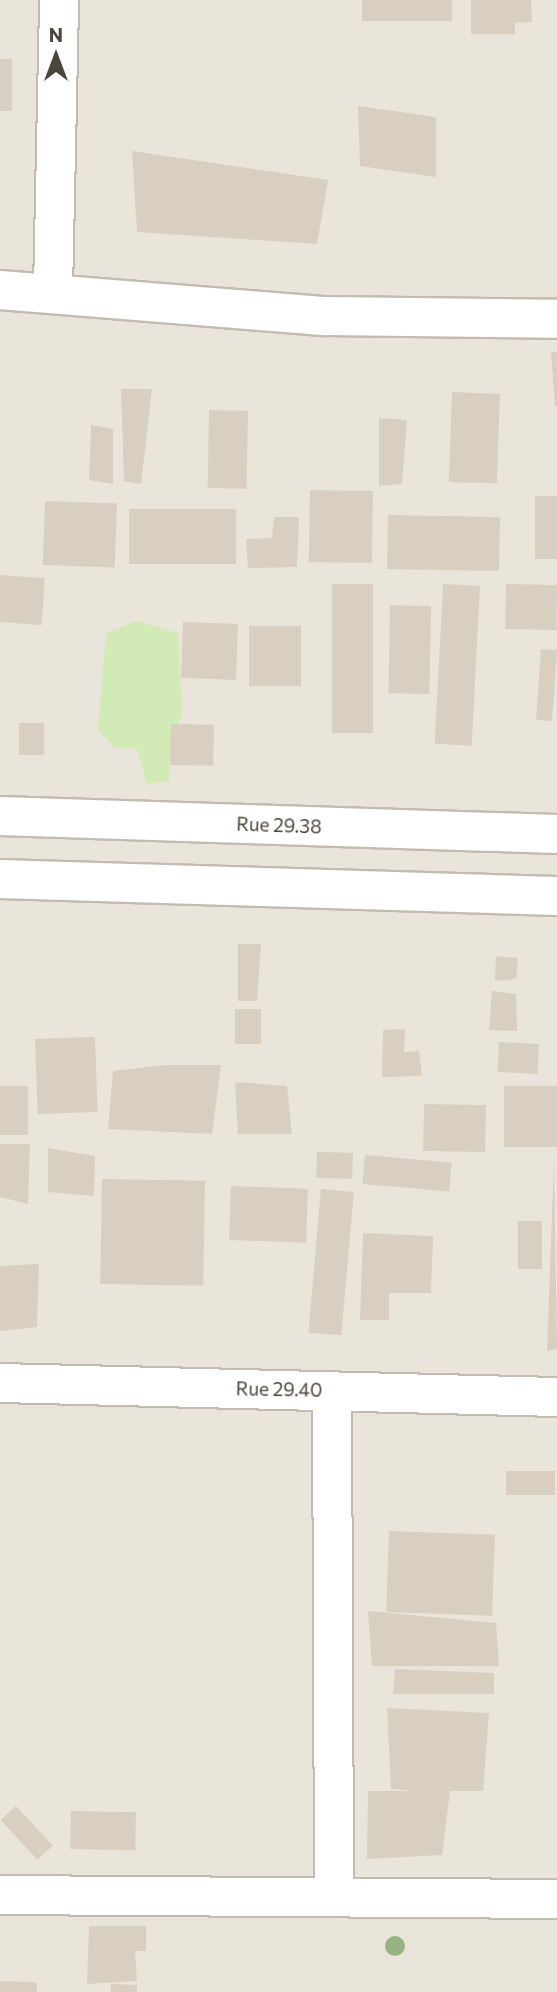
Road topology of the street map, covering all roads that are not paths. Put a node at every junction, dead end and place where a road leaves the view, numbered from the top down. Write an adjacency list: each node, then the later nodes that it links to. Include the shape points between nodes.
1 (59, 0): 3 (street)
2 (0, 290): 3 (street)
3 (53, 291): 4 (street, via 326,316)
4 (557, 319)
5 (0, 816): 6 (street, Rue 29.38)
6 (557, 834)
7 (0, 879): 8 (street)
8 (557, 896)
9 (0, 1383): 10 (street, Rue 29.40)
10 (332, 1391): 11 (street, Rue 29.40); 13 (street)
11 (557, 1397)
12 (0, 1895): 13 (street)
13 (334, 1897): 14 (street)
14 (557, 1899)

